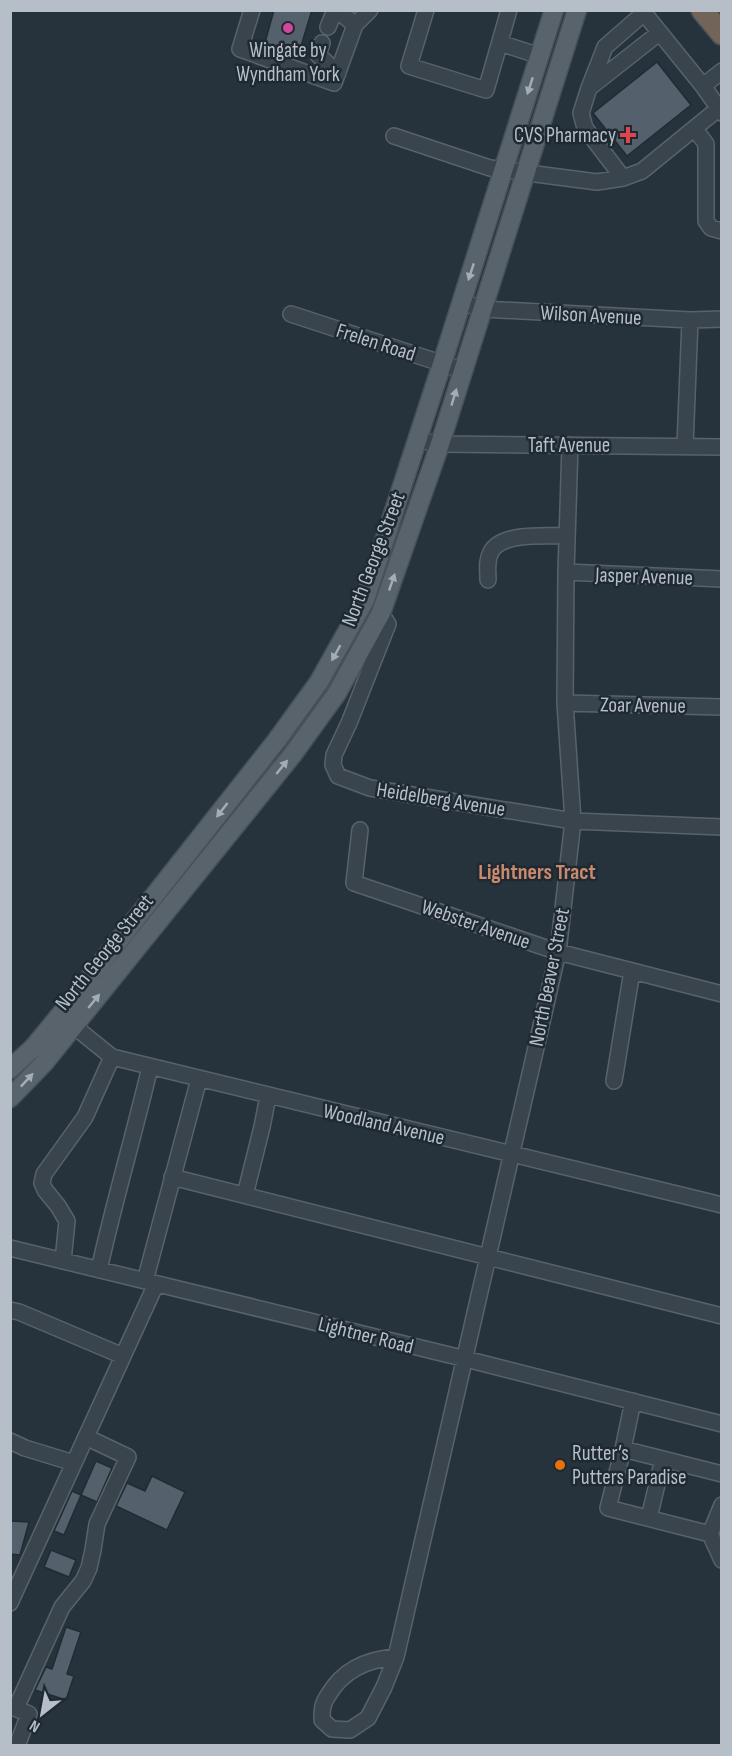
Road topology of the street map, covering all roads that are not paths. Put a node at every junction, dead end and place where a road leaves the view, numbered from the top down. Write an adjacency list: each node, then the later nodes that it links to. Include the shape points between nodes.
1 (252, 10): 17 (street, via 240,49 334,83)
2 (336, 10): 9 (street); 10 (street)
3 (370, 10): 9 (street)
4 (426, 10): 14 (street, via 409,66 486,90)
5 (509, 10): 14 (street)
6 (554, 10): 15 (main road, North George Street)
7 (577, 10): 24 (main road, North George Street)
8 (702, 10): 12 (highway)
9 (355, 25): 17 (street)
10 (328, 27)
11 (659, 33): 18 (street); 19 (street); 19 (street, via 644,13 605,48)
12 (722, 34)
13 (322, 43): 17 (street, via 318,55)
14 (500, 43): 15 (street)
15 (540, 56): 23 (main road, North George Street, one-way to 23)
16 (722, 70): 18 (street)
17 (338, 73)
18 (703, 86): 20 (street)
19 (590, 88): 25 (street, via 581,113 585,128)
20 (720, 111): 21 (street)
21 (695, 129): 25 (street, via 642,171); 26 (street, via 706,144 706,220 711,228)
22 (394, 136): 23 (street)
23 (503, 169): 24 (street); 27 (main road, North George Street, one-way to 27)
24 (526, 172): 25 (street, via 597,182); 28 (main road, North George Street)
25 (623, 178)
26 (722, 231)
27 (461, 302): 28 (street, Wilson Avenue); 32 (main road, North George Street)
28 (483, 309): 31 (street, Wilson Avenue); 33 (main road, North George Street)
29 (291, 314): 32 (street, Frelen Road)
30 (722, 319): 31 (street, Wilson Avenue)
31 (690, 320): 37 (street)
32 (442, 364): 33 (street, Frelen Road); 34 (main road, North George Street)
33 (462, 370): 35 (main road, North George Street, one-way to 33)
34 (417, 440): 35 (street, Taft Avenue); 52 (main road, North George Street, one-way to 52, via 365,600 319,682)
35 (440, 444): 36 (street, Taft Avenue); 43 (main road, North George Street, one-way to 35)
36 (570, 445): 37 (street, Taft Avenue); 39 (street, North Beaver Street)
37 (685, 446): 38 (street, Taft Avenue)
38 (722, 447)
39 (567, 536): 40 (street, North Beaver Street); 42 (street, via 526,536 504,542 492,549 487,560)
40 (566, 572): 41 (street, Jasper Avenue); 44 (street, North Beaver Street)
41 (722, 579)
42 (488, 580)
43 (381, 613): 46 (street, Heidelberg Avenue, via 388,624 334,755 338,776 370,788); 52 (main road, North George Street, one-way to 43, via 293,754 337,693)
44 (565, 703): 45 (street, Zoar Avenue); 46 (street, North Beaver Street)
45 (722, 707)
46 (573, 821): 47 (street, Heidelberg Avenue); 49 (street, North Beaver Street)
47 (722, 827)
48 (360, 830): 49 (street, Webster Avenue, via 354,883)
49 (558, 952): 50 (street, Webster Avenue); 60 (street, North Beaver Street)
50 (632, 971): 51 (street, Webster Avenue); 57 (street)
51 (722, 994)
52 (67, 1020): 53 (street, Woodland Avenue); 55 (main road, North George Street); 59 (main road, North George Street, one-way to 52, via 44,1063)
53 (112, 1057): 54 (street, Woodland Avenue); 66 (street, via 85,1116 44,1174 45,1190 67,1221)
54 (150, 1067): 56 (street, Woodland Avenue); 67 (street)
55 (10, 1069)
56 (199, 1079): 58 (street, Woodland Avenue); 61 (street)
57 (614, 1081)
58 (268, 1096): 60 (street, Woodland Avenue); 62 (street)
59 (10, 1098)
60 (513, 1154): 63 (street, Woodland Avenue); 65 (street, North Beaver Street)
61 (172, 1177): 62 (street); 68 (street)
62 (245, 1195): 65 (street)
63 (722, 1205)
64 (10, 1248): 66 (street, Lightner Road)
65 (489, 1257): 70 (street); 72 (street, North Beaver Street)
66 (63, 1261): 67 (street, Lightner Road)
67 (99, 1270): 68 (street, Lightner Road)
68 (151, 1282): 71 (street); 72 (street, Lightner Road)
69 (10, 1310): 71 (street)
70 (722, 1316)
71 (123, 1356): 75 (street)
72 (466, 1359): 73 (street, Lightner Road); 86 (street, North Beaver Street)
73 (633, 1401): 74 (street, Lightner Road); 77 (street)
74 (722, 1424)
75 (86, 1437): 79 (street); 87 (street, via 128,1457 97,1524 84,1581 62,1607)
76 (10, 1441): 79 (street)
77 (623, 1449): 78 (street); 82 (street, via 608,1508)
78 (663, 1459): 80 (street); 82 (street)
79 (74, 1462): 85 (street)
80 (722, 1474)
81 (722, 1505): 83 (street)
82 (649, 1518): 83 (street)
83 (710, 1534): 84 (street)
84 (722, 1560)
85 (10, 1603)
86 (396, 1658): 86 (street, North Beaver Street, via 368,1718 350,1730 332,1729 322,1720 323,1705 341,1678 362,1664)
87 (13, 1707): 88 (street, via 29,1714)
88 (16, 1746)

